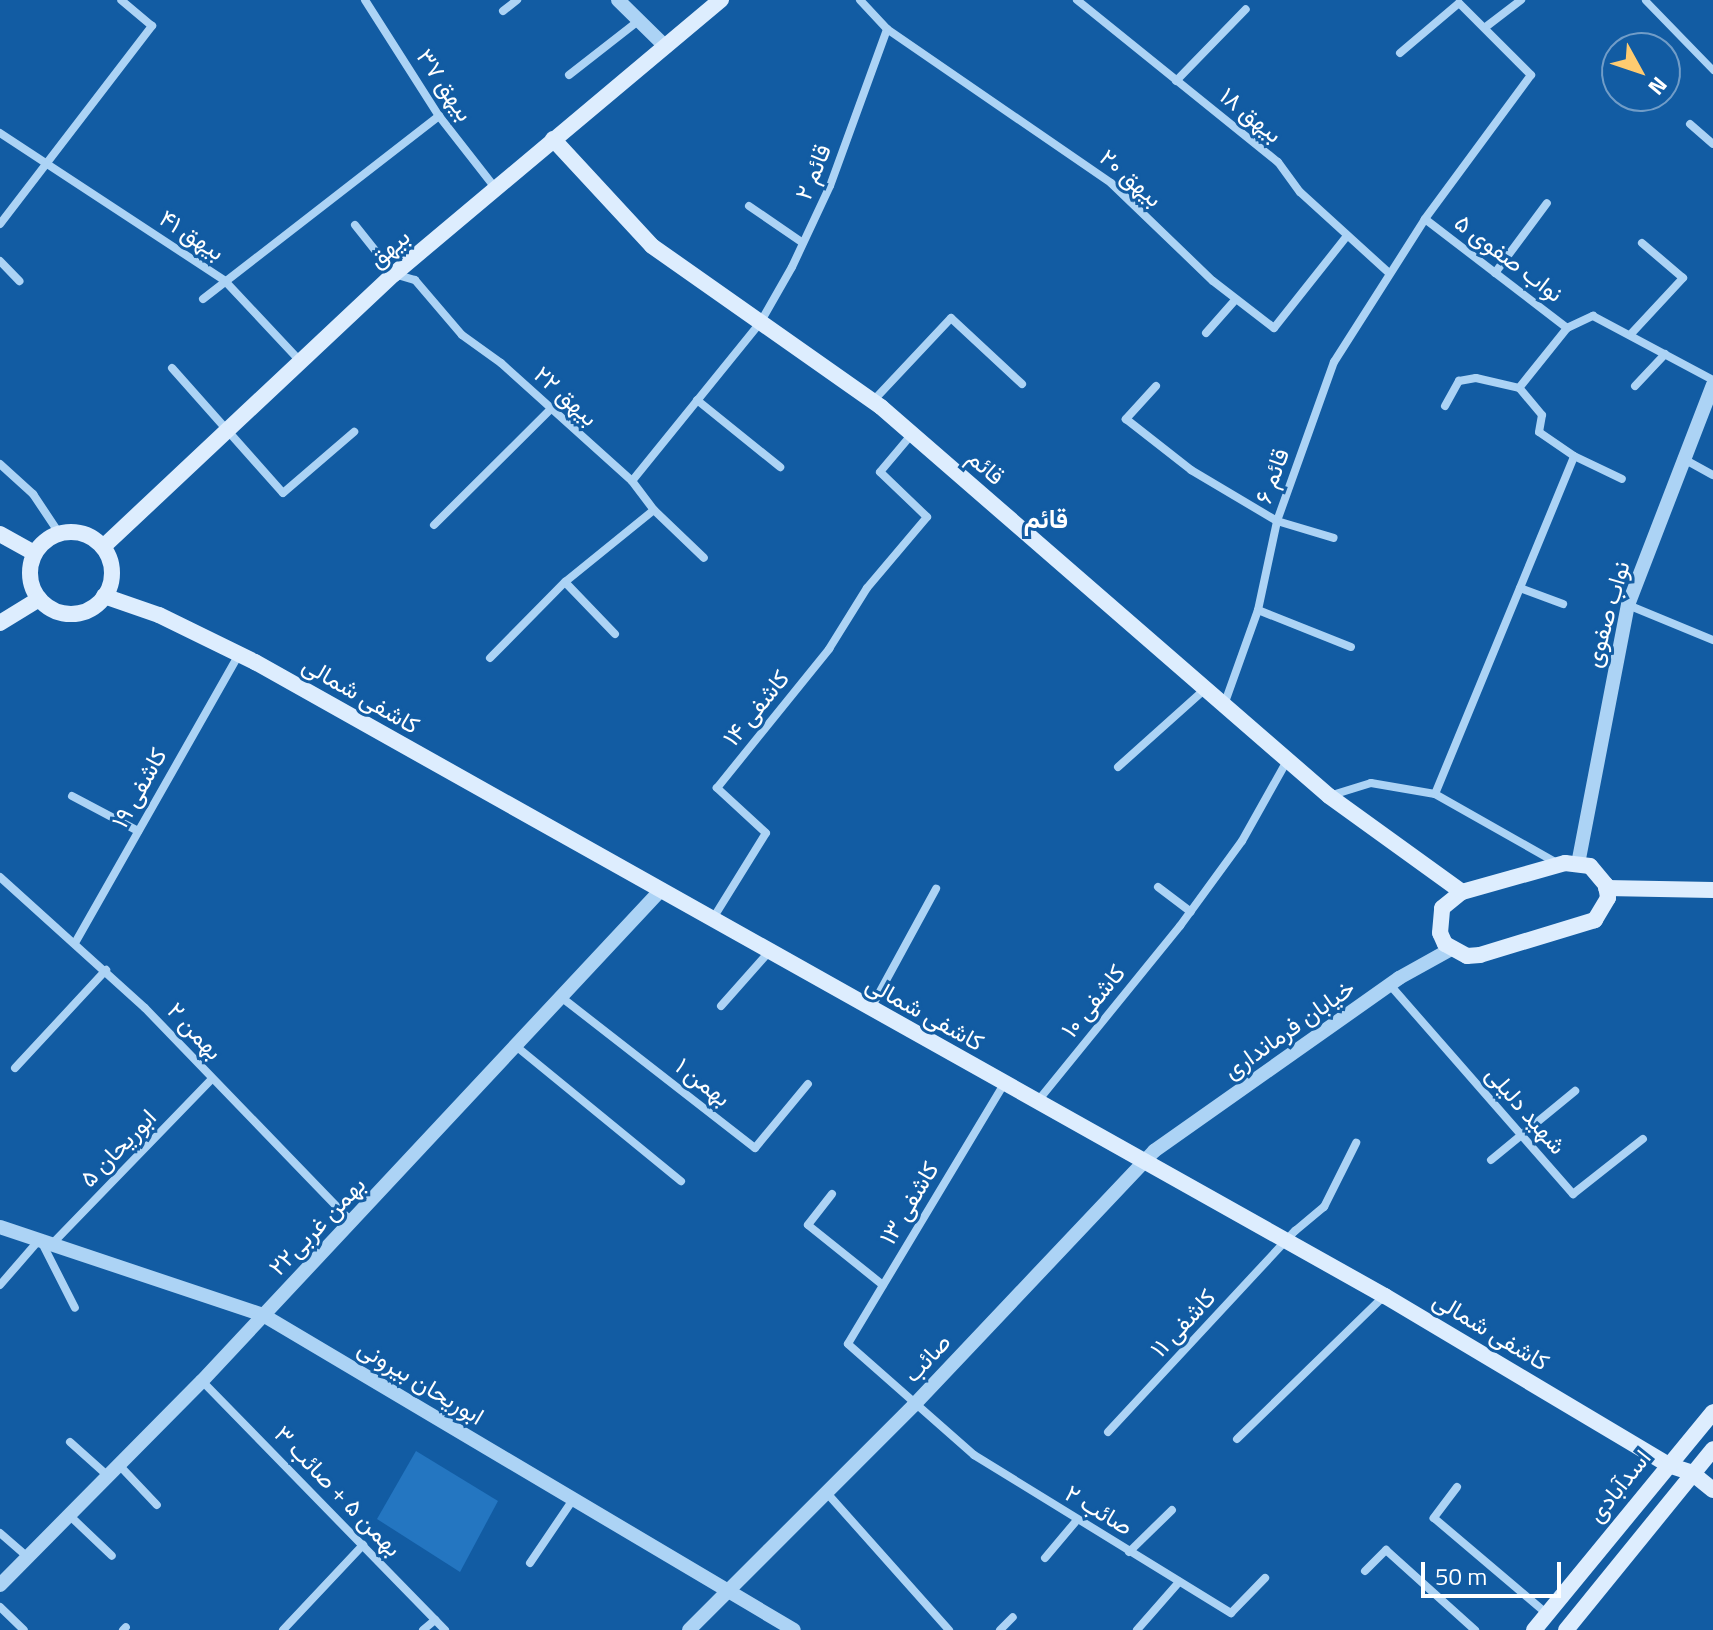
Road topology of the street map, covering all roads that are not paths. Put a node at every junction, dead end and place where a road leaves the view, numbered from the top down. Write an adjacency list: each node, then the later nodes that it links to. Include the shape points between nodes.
1 (121, 0): 25 (street, via 152,26)
2 (365, 0): 20 (street, بیهق ۳۷)
3 (517, 0): 11 (street)
4 (618, 0): 12 (street)
5 (721, 0): 15 (main road, بیهق)
6 (860, 0): 14 (street, بیهق ۲۰)
7 (1077, 0): 19 (street, بیهق ۱۸)
8 (1521, 0): 13 (street)
9 (1645, 0): 17 (street)
10 (1246, 9): 19 (street)
11 (503, 11)
12 (638, 21): 15 (street); 18 (street)
13 (1487, 26): 16 (street, via 1459,3); 29 (street, via 1531,75)
14 (887, 29): 33 (street, قائم ۲, via 830,186); 42 (street, بیهق ۲۰, via 1111,183)
15 (666, 47): 23 (main road, بیهق)
16 (1400, 53)
17 (1713, 70)
18 (569, 75)
19 (1176, 81): 32 (street, بیهق ۱۸, via 1278,162)
20 (439, 116): 26 (street, بیهق ۳۷); 40 (street)
21 (1690, 124): 24 (street)
22 (0, 133): 25 (street, بیهق ۴۱)
23 (553, 139): 26 (main road, بیهق); 43 (main road, قائم, via 652,246)
24 (1713, 144)
25 (43, 162): 30 (street); 40 (street, بیهق ۴۱)
26 (496, 190): 38 (main road, بیهق)
27 (1547, 203): 37 (street)
28 (749, 206): 33 (street)
29 (1425, 219): 36 (street, نواب صفوی ۵); 37 (street, نواب صفوی ۵)
30 (0, 224)
31 (355, 225): 38 (street)
32 (1347, 236): 36 (street, بیهق ۱۸); 42 (street, بیهق ۲۰, via 1274,328)
33 (803, 243): 43 (street, قائم ۲)
34 (1642, 243): 46 (street, via 1683,278)
35 (0, 261): 39 (street)
36 (1389, 273): 70 (street, قائم ۶, via 1334,362)
37 (1495, 273): 44 (street, نواب صفوی ۵)
38 (394, 274): 48 (main road, بیهق); 58 (street, بیهق ۲۲, via 415,280 462,335)
39 (19, 281)
40 (225, 281): 41 (street); 48 (street, بیهق ۴۱)
41 (203, 299)
42 (1236, 299): 45 (street)
43 (760, 323): 55 (street, قائم ۲); 56 (main road, قائم)
44 (1567, 328): 46 (street, نواب صفوی ۵, via 1593,316); 54 (street)
45 (1206, 333)
46 (1630, 335): 47 (street, نواب صفوی ۵)
47 (1665, 354): 50 (street, نواب صفوی ۵); 53 (street)
48 (301, 362): 59 (main road, بیهق)
49 (172, 368): 59 (street)
50 (1713, 382): 63 (street, نواب صفوی)
51 (1022, 384): 56 (street, via 951,318)
52 (1156, 386): 70 (street, via 1126,419 1191,470)
53 (1635, 386)
54 (1519, 388): 57 (street, via 1476,378 1459,381); 62 (street, via 1542,415 1539,432)
55 (697, 400): 65 (street); 68 (street, قائم ۲)
56 (872, 401): 61 (main road, قائم)
57 (1445, 406)
58 (550, 410): 68 (street, بیهق ۲۲); 71 (street)
59 (228, 426): 60 (street, via 283,493); 75 (main road, بیهق)
60 (354, 432)
61 (912, 434): 91 (main road, قائم); 109 (street, کاشفی ۱۴, via 880,472 927,517 717,788 766,833)
62 (1574, 456): 67 (street); 79 (street)
63 (1682, 458): 66 (street); 83 (street, نواب صفوی)
64 (0, 464): 72 (street, via 33,494)
65 (780, 467)
66 (1713, 475)
67 (1622, 479)
68 (632, 481): 69 (street, بیهق ۲۲)
69 (654, 510): 77 (street, بیهق ۲۲); 78 (street)
70 (1277, 521): 74 (street); 84 (street, قائم ۶)
71 (434, 525)
72 (59, 533): 75 (main road, via 83,534); 76 (main road)
73 (0, 534): 76 (main road)
74 (1334, 538)
75 (103, 547): 80 (main road, via 112,569)
76 (34, 553): 81 (main road, via 29,577)
77 (704, 558)
78 (565, 582): 86 (street); 90 (street)
79 (1520, 588): 82 (street); 95 (street)
80 (104, 596): 81 (main road, via 75,614 62,613); 89 (main road, کاشفی شمالی, via 159,615)
81 (39, 599): 85 (main road)
82 (1563, 604)
83 (1628, 605): 87 (street); 100 (street, نواب صفوی)
84 (1258, 610): 88 (street); 92 (street, قائم ۶)
85 (0, 623)
86 (615, 634)
87 (1713, 640)
88 (1351, 647)
89 (239, 654): 98 (street, کاشفی ۱۹); 106 (main road, کاشفی شمالی)
90 (490, 658)
91 (1204, 690): 92 (main road, قائم); 94 (street)
92 (1223, 705): 93 (main road, قائم)
93 (1288, 759): 97 (main road, قائم); 108 (street, کاشفی ۱۰, via 1242,841)
94 (1118, 767)
95 (1435, 794): 97 (street, via 1371,783); 99 (street)
96 (72, 796): 98 (street)
97 (1329, 796): 107 (main road, قائم)
98 (138, 831): 110 (street, کاشفی ۱۹)
99 (1557, 863): 100 (main road); 107 (main road)
100 (1578, 864): 103 (main road, via 1600,874)
101 (0, 877): 110 (street, بهمن ۲)
102 (1158, 887): 108 (street)
103 (1606, 888): 105 (main road); 111 (main road, via 1603,910 1584,926 1480,955 1467,956)
104 (936, 889): 117 (street)
105 (1713, 890)
106 (659, 892): 109 (main road, کاشفی شمالی); 115 (street, ۲۲بهمن غربی)
107 (1462, 892): 111 (main road, via 1442,908 1439,920 1445,944)
108 (1191, 912): 124 (street, کاشفی ۱۰)
109 (712, 920): 112 (main road, کاشفی شمالی)
110 (75, 943): 113 (street, بهمن ۲)
111 (1453, 948): 114 (street, خیابان فرمانداری)
112 (768, 953): 116 (street); 117 (main road, کاشفی شمالی)
113 (106, 970): 119 (street); 120 (street, بهمن ۲)
114 (1390, 985): 125 (street, شهید دلیلی); 128 (street, خیابان فرمانداری)
115 (561, 997): 118 (street, ۲۲بهمن غربی); 121 (street, بهمن ۱, via 755,1148)
116 (721, 1006)
117 (870, 1009): 122 (main road, کاشفی شمالی)
118 (517, 1047): 130 (street); 132 (street, ۲۲بهمن غربی)
119 (15, 1068)
120 (212, 1079): 132 (street, بهمن ۲); 135 (street, ابوریحان ۵)
121 (808, 1084)
122 (1004, 1084): 124 (main road, کاشفی شمالی); 137 (street, کاشفی ۱۳)
123 (1575, 1091): 125 (street)
124 (1036, 1102): 128 (main road, کاشفی شمالی)
125 (1522, 1136): 126 (street, شهید دلیلی, via 1573,1194); 129 (street)
126 (1643, 1139)
127 (1356, 1143): 134 (street, کاشفی ۱۱, via 1324,1207)
128 (1148, 1156): 134 (main road, کاشفی شمالی); 143 (street, صائب)
129 (1491, 1160)
130 (681, 1181)
131 (832, 1194): 137 (street, via 808,1225)
132 (352, 1222): 140 (street, ۲۲بهمن غربی)
133 (0, 1227): 135 (street, ابوریحان بیرونی)
134 (1287, 1241): 138 (main road, کاشفی شمالی); 145 (street, کاشفی ۱۱)
135 (46, 1242): 136 (street, ابوریحان ۵); 139 (street); 140 (street, ابوریحان بیرونی)
136 (0, 1285)
137 (883, 1285): 141 (street, کاشفی ۱۳)
138 (1385, 1296): 146 (street); 149 (main road, کاشفی شمالی)
139 (75, 1308)
140 (263, 1315): 142 (street, ۲۲بهمن غربی); 155 (street, ابوریحان بیرونی)
141 (848, 1344): 143 (street, صائب ۲)
142 (202, 1381): 150 (street, ۲۲بهمن غربی); 161 (street, بهمن ۵ + صائب ۳)
143 (913, 1406): 154 (street, صائب); 159 (street, صائب ۲, via 974,1455)
144 (1713, 1412): 149 (main road, اسدآبادی)
145 (1108, 1432)
146 (1237, 1439)
147 (70, 1442): 150 (street)
148 (1713, 1449): 151 (main road, اسدآبادی)
149 (1668, 1465): 151 (main road, کاشفی شمالی); 173 (main road, اسدآبادی)
150 (114, 1470): 156 (street); 158 (street, ۲۲بهمن غربی)
151 (1692, 1473): 153 (main road, کاشفی شمالی); 187 (main road, اسدآبادی)
152 (1457, 1487): 173 (street, via 1434,1518)
153 (1713, 1490)
154 (826, 1491): 171 (street, صائب); 182 (street)
155 (574, 1498): 166 (street); 171 (street, ابوریحان بیرونی)
156 (157, 1505)
157 (1172, 1510): 162 (street)
158 (69, 1515): 163 (street); 164 (street, ۲۲بهمن غربی)
159 (1077, 1520): 162 (street, صائب ۲); 165 (street)
160 (0, 1533): 164 (street)
161 (363, 1545): 175 (street, بهمن ۵ + صائب ۳); 178 (street)
162 (1129, 1552): 169 (street, صائب ۲)
163 (112, 1556)
164 (28, 1557): 170 (street, ۲۲بهمن غربی)
165 (1045, 1558)
166 (530, 1563)
167 (1365, 1571): 185 (street, via 1386,1550)
168 (1265, 1578): 169 (street, صائب ۲, via 1231,1613)
169 (1179, 1582): 184 (street)
170 (0, 1585)
171 (728, 1592): 176 (street, صائب); 181 (street, ابوریحان بیرونی)
172 (0, 1607): 177 (street)
173 (1547, 1614): 186 (main road, اسدآبادی)
174 (1013, 1617): 183 (street)
175 (435, 1620): 179 (street); 180 (street, بهمن ۵ + صائب ۳)
176 (695, 1628)
177 (24, 1630)
178 (283, 1630)
179 (423, 1630)
180 (445, 1630)
181 (794, 1630)
182 (949, 1630)
183 (1000, 1630)
184 (1137, 1630)
185 (1475, 1630)
186 (1534, 1630)
187 (1566, 1630)

